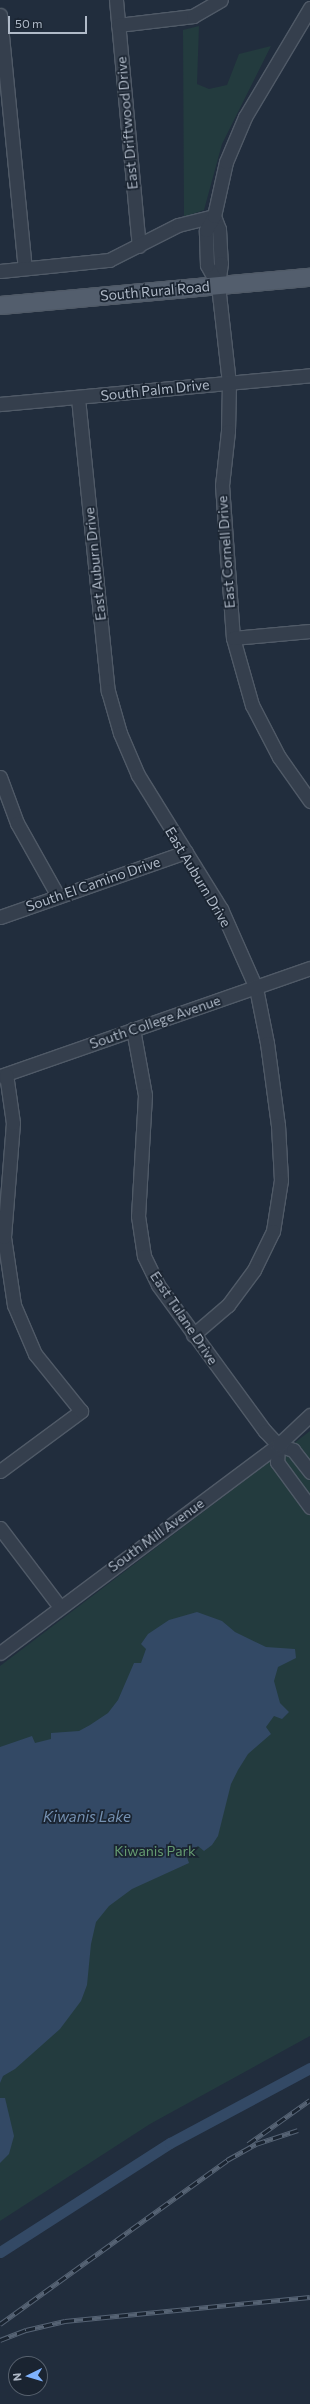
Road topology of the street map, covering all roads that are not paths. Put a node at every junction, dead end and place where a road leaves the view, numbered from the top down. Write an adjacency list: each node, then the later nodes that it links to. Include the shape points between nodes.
1 (116, 0): 5 (street, East Driftwood Drive)
2 (221, 0): 5 (street, via 193,16)
3 (310, 8): 6 (street, via 233,142 219,186)
4 (0, 15): 8 (street)
5 (118, 25): 7 (street, East Driftwood Drive)
6 (214, 216): 7 (street, via 178,225); 11 (street, via 206,230 207,251 208,265)
7 (139, 246): 8 (street, via 117,258 102,262)
8 (25, 268): 9 (street)
9 (0, 271)
10 (310, 277): 11 (main road, South Rural Road)
11 (218, 285): 12 (main road, South Rural Road); 14 (street, East Cornell Drive)
12 (0, 305)
13 (310, 375): 14 (street, South Palm Drive)
14 (229, 383): 15 (street, South Palm Drive); 18 (street, East Cornell Drive, via 228,431 222,485)
15 (78, 398): 16 (street, South Palm Drive); 21 (street, East Auburn Drive, via 108,691 120,733 138,776)
16 (0, 404)
17 (310, 632): 18 (street)
18 (233, 638): 20 (street, East Cornell Drive, via 252,705 279,757)
19 (0, 777): 22 (street, via 17,823)
20 (310, 801)
21 (186, 852): 22 (street, South El Camino Drive); 25 (street, East Auburn Drive, via 221,909)
22 (58, 896): 23 (street, South El Camino Drive)
23 (0, 917)
24 (310, 968): 25 (street, South College Avenue)
25 (256, 988): 26 (street, South College Avenue); 29 (street, East Auburn Drive, via 267,1043 278,1125 281,1180 273,1231 254,1270 228,1305)
26 (133, 1029): 27 (street, South College Avenue); 29 (street, East Tulane Drive, via 145,1095 138,1216 144,1256 158,1285)
27 (3, 1075): 28 (street, via 13,1123)
28 (2, 1238): 32 (street, via 14,1305 35,1354 81,1411)
29 (193, 1335): 31 (street, East Tulane Drive)
30 (310, 1415): 31 (street, South Mill Avenue)
31 (278, 1445): 33 (street, via 293,1450); 35 (street, via 277,1462); 38 (street, South Mill Avenue)
32 (0, 1471)
33 (310, 1472)
34 (310, 1476): 35 (street)
35 (296, 1486): 36 (street)
36 (310, 1507)
37 (0, 1528): 38 (street)
38 (60, 1607): 39 (street, South Mill Avenue)
39 (0, 1653)

